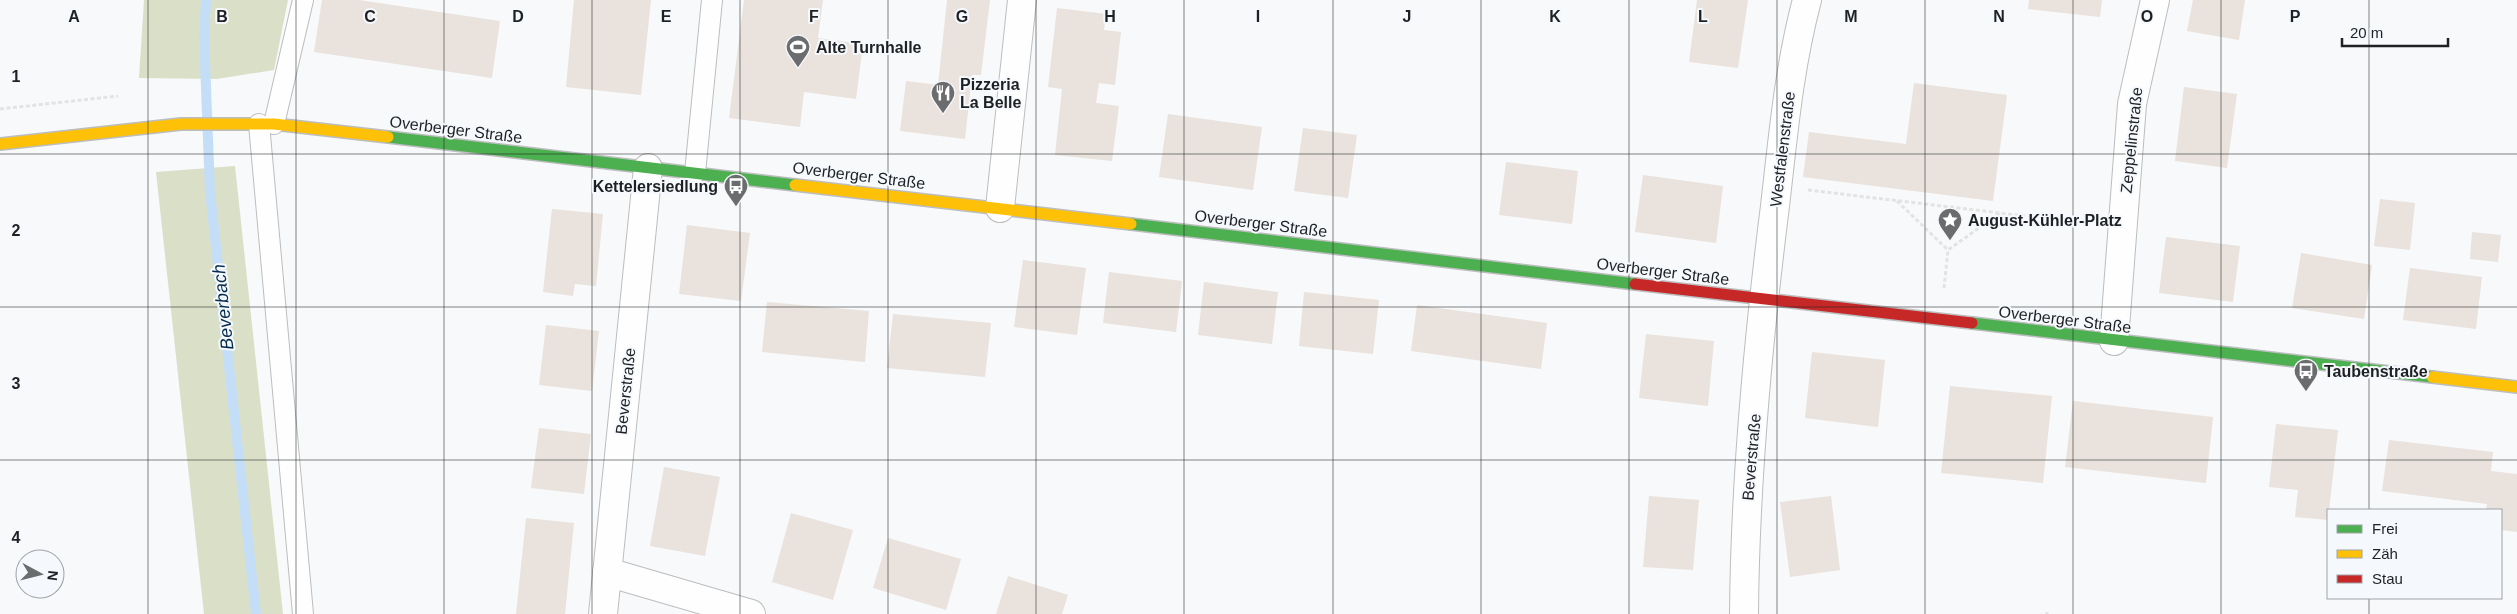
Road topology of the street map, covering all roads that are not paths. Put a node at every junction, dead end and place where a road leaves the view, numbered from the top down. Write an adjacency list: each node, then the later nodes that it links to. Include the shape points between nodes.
1 (303, 0): 6 (lane)
2 (712, 0): 9 (lane)
3 (1022, 0): 10 (street)
4 (1808, 0): 11 (street, Westfalenstraße, via 1784,121)
5 (2155, 0): 12 (street, Zeppelinstraße, via 2132,104)
6 (258, 124): 7 (street, Overberger Straße, via 180,124); 8 (street, Overberger Straße); 15 (lane)
7 (0, 144)
8 (648, 168): 9 (street, Overberger Straße); 14 (street, Beverstraße)
9 (696, 173): 10 (street, Overberger Straße)
10 (1000, 208): 11 (street, Overberger Straße)
11 (1764, 300): 12 (street, Overberger Straße); 18 (street, Beverstraße, via 1744,531)
12 (2114, 341): 13 (street, Overberger Straße)
13 (2517, 387)
14 (607, 572): 16 (street, Beverstraße); 17 (street)
15 (303, 614)
16 (603, 614)
17 (751, 614)
18 (1744, 614)

